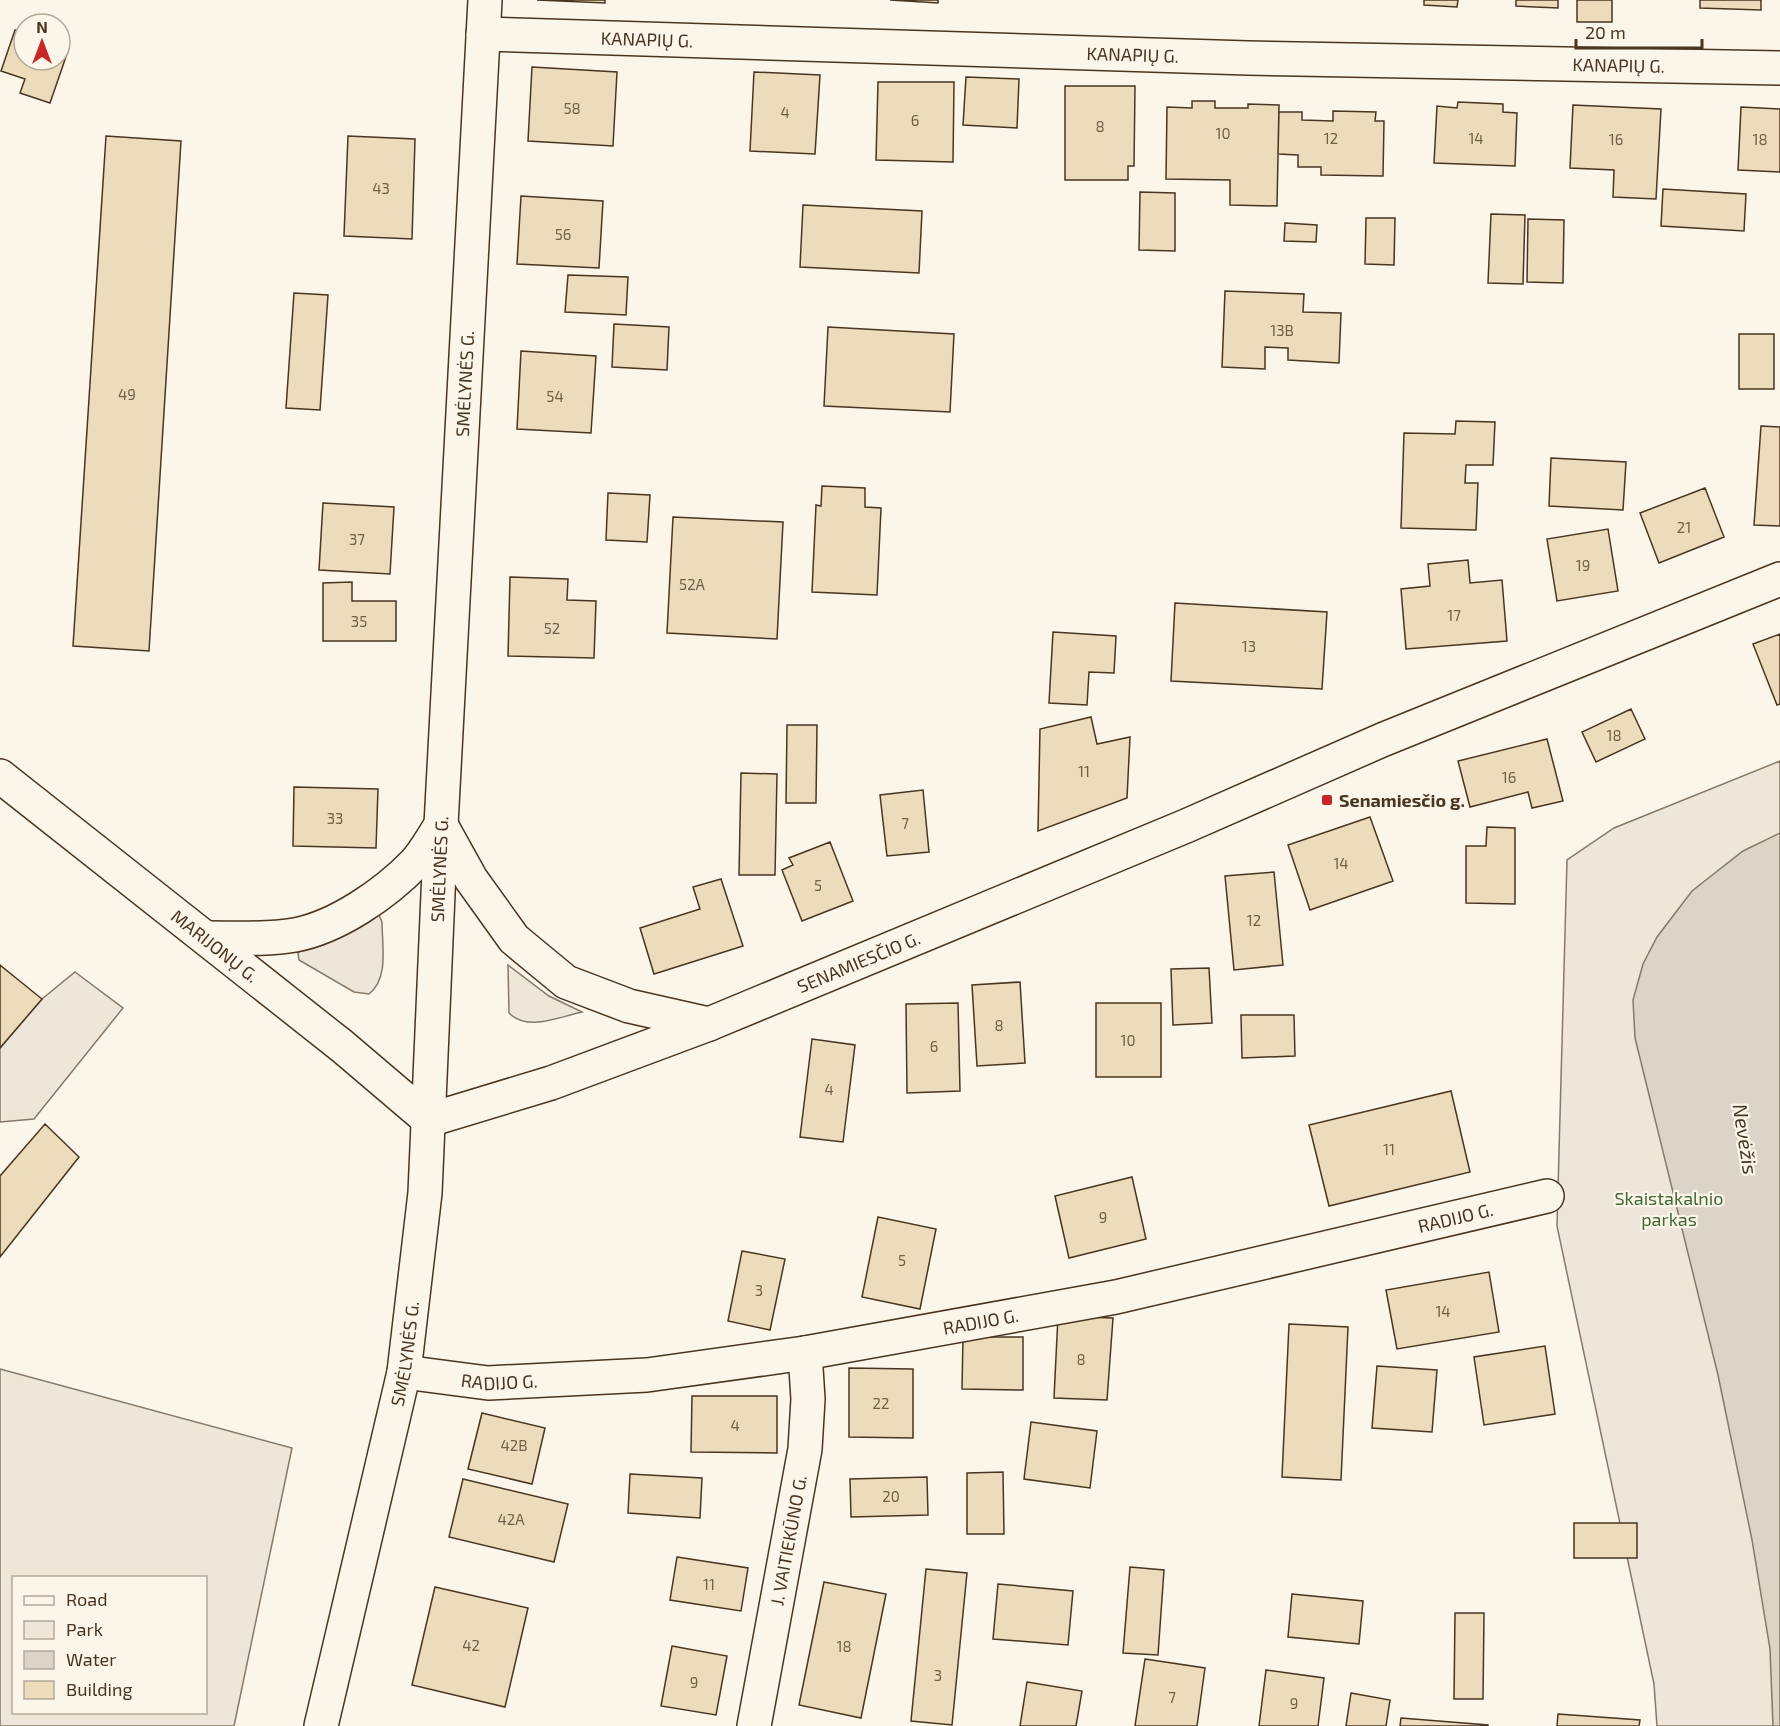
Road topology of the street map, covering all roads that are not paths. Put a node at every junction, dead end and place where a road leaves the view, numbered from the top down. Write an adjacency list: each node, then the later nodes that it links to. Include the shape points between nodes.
1 (485, 0): 2 (main road, SMĖLYNĖS G.)
2 (483, 34): 3 (main road, KANAPIŲ G., via 1248,58); 6 (main road, SMĖLYNĖS G.)
3 (1780, 68)
4 (1780, 579): 8 (main road, SENAMIESČIO G., via 1382,740 1175,831)
5 (0, 776): 7 (main road, MARIJONŲ G.)
6 (441, 825): 7 (main road, via 416,862 376,897 330,923 265,939); 8 (main road, via 471,879 514,939 566,982 629,1006); 9 (main road, SMĖLYNĖS G.)
7 (208, 938): 9 (main road, MARIJONŲ G.)
8 (709, 1024): 9 (main road, SENAMIESČIO G., via 551,1083)
9 (429, 1120): 12 (main road, SMĖLYNĖS G., via 425,1193)
10 (1547, 1196): 11 (main road, RADIJO G., via 1116,1297)
11 (805, 1353): 12 (main road, RADIJO G., via 647,1375 488,1383); 14 (main road, J. VAITIEKŪNO G., via 808,1399 804,1449)
12 (404, 1372): 13 (main road, SMĖLYNĖS G.)
13 (321, 1726)
14 (754, 1726)

